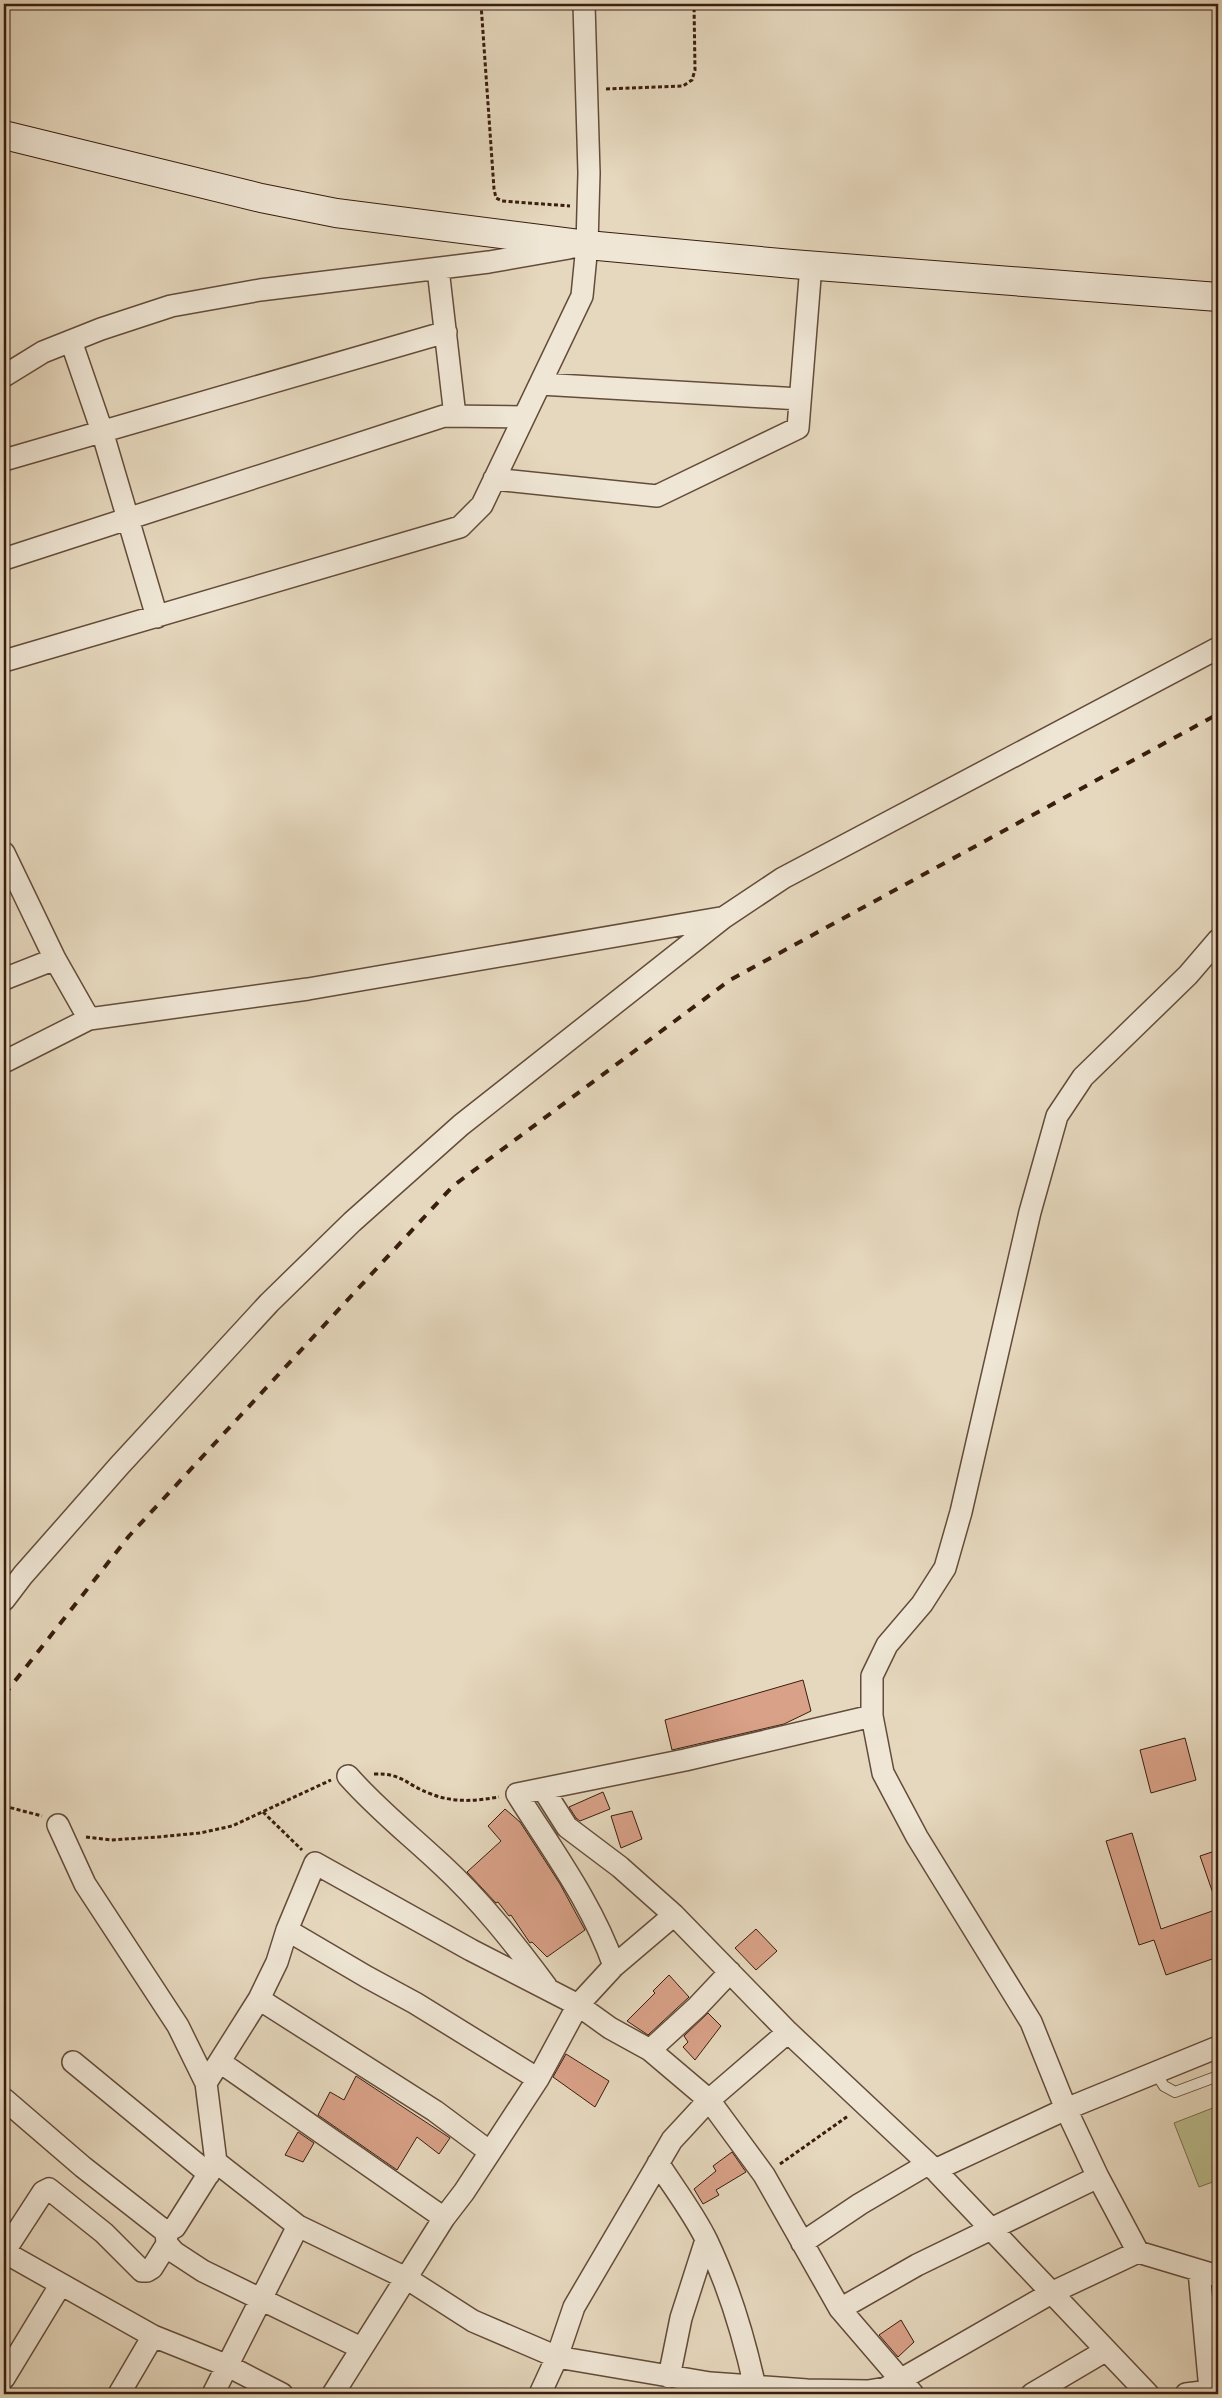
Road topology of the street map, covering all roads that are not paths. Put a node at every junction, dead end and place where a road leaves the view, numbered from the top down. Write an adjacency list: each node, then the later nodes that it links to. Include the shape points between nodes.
1 (584, 4): 3 (street, via 589,173)
2 (4, 135): 3 (street, via 252,196 336,213)
3 (587, 244): 4 (street); 5 (street); 10 (street, via 582,296)
4 (811, 265): 6 (street); 11 (street)
5 (438, 269): 7 (street); 8 (street, via 260,290 171,306)
6 (1218, 297)
7 (446, 332): 12 (street); 14 (street)
8 (71, 341): 9 (street, via 43,352); 14 (street)
9 (4, 376)
10 (540, 384): 11 (street); 13 (street)
11 (800, 399): 16 (street, via 798,428 657,496)
12 (455, 416): 13 (street); 17 (street, via 444,416)
13 (524, 416): 16 (street)
14 (102, 431): 15 (street); 17 (street)
15 (4, 460)
16 (494, 479): 19 (street, via 482,505 460,526)
17 (127, 519): 18 (street); 19 (street)
18 (4, 559)
19 (157, 617): 21 (street)
20 (1218, 648): 24 (street, via 783,878)
21 (4, 661)
22 (4, 853): 23 (street)
23 (9, 877): 26 (street)
24 (723, 918): 28 (street, via 308,989); 30 (street, via 461,1125 352,1222 242,1332 119,1466)
25 (1218, 940): 31 (street, via 1188,975 1083,1077 1057,1116 1030,1212 961,1512 945,1568 936,1585 883,1653 872,1676)
26 (54, 959): 27 (street); 28 (street)
27 (4, 979)
28 (89, 1019): 29 (street)
29 (4, 1062)
30 (4, 1600)
31 (872, 1716): 33 (street); 53 (street, via 883,1773 917,1837 1031,2022)
32 (348, 1776): 39 (street, via 374,1805 442,1865 496,1921)
33 (543, 1789): 35 (street, via 567,1827 620,1867); 37 (street, via 517,1794 585,1900)
34 (58, 1825): 50 (street, via 85,1884 178,2026)
35 (674, 1915): 37 (street); 38 (street)
36 (287, 1930): 39 (street, via 315,1863); 40 (street); 49 (street, via 415,2003)
37 (614, 1966): 41 (street)
38 (730, 1972): 42 (street); 44 (street, via 697,2008)
39 (548, 1989): 41 (street)
40 (260, 1999): 46 (street); 54 (street, via 435,2111)
41 (578, 2005): 44 (street, via 610,2028); 49 (street)
42 (788, 2032): 52 (street); 56 (street)
43 (1218, 2047): 47 (street)
44 (650, 2050): 52 (street)
45 (73, 2062): 57 (street)
46 (220, 2062): 50 (street); 59 (street)
47 (1156, 2072): 48 (lane, via 1164,2086 1176,2092); 53 (street)
48 (1218, 2076)
49 (538, 2079): 54 (street)
50 (206, 2083): 57 (street)
51 (4, 2099): 62 (street)
52 (709, 2100): 55 (street, via 672,2140); 64 (street, via 764,2175)
53 (1066, 2109): 56 (street); 58 (street)
54 (490, 2152): 59 (street)
55 (658, 2163): 63 (street); 76 (street, via 574,2307)
56 (932, 2167): 61 (street); 64 (street, via 860,2204)
57 (213, 2168): 60 (street); 62 (street)
58 (1098, 2177): 61 (street); 66 (street)
59 (444, 2218): 68 (street)
60 (298, 2226): 68 (street); 71 (street)
61 (992, 2229): 70 (street); 72 (street, via 917,2265)
62 (166, 2238): 65 (street, via 152,2268 142,2271 104,2233 49,2189); 71 (street, via 174,2252 203,2271)
63 (706, 2240): 78 (street, via 680,2318); 80 (street, via 741,2331)
64 (802, 2243): 72 (street)
65 (4, 2252): 69 (street)
66 (1138, 2252): 67 (street); 70 (street)
67 (1209, 2273): 82 (street)
68 (406, 2278): 74 (street); 76 (street, via 473,2321)
69 (61, 2284): 73 (street); 79 (street)
70 (1052, 2292): 75 (street); 81 (street)
71 (262, 2300): 74 (street); 77 (street)
72 (840, 2309): 81 (street)
73 (153, 2336): 77 (street); 83 (street)
74 (361, 2348): 86 (street)
75 (1105, 2351): 88 (street); 89 (street)
76 (557, 2357): 78 (street); 87 (street)
77 (228, 2366): 84 (street); 85 (street)
78 (669, 2377): 80 (street)
79 (4, 2378)
80 (755, 2387): 81 (street, via 868,2391)
81 (907, 2388)
82 (1214, 2390): 90 (street)
83 (119, 2394)
84 (213, 2394)
85 (282, 2394)
86 (333, 2394)
87 (540, 2394)
88 (1032, 2394)
89 (1148, 2394)
90 (1186, 2394)

